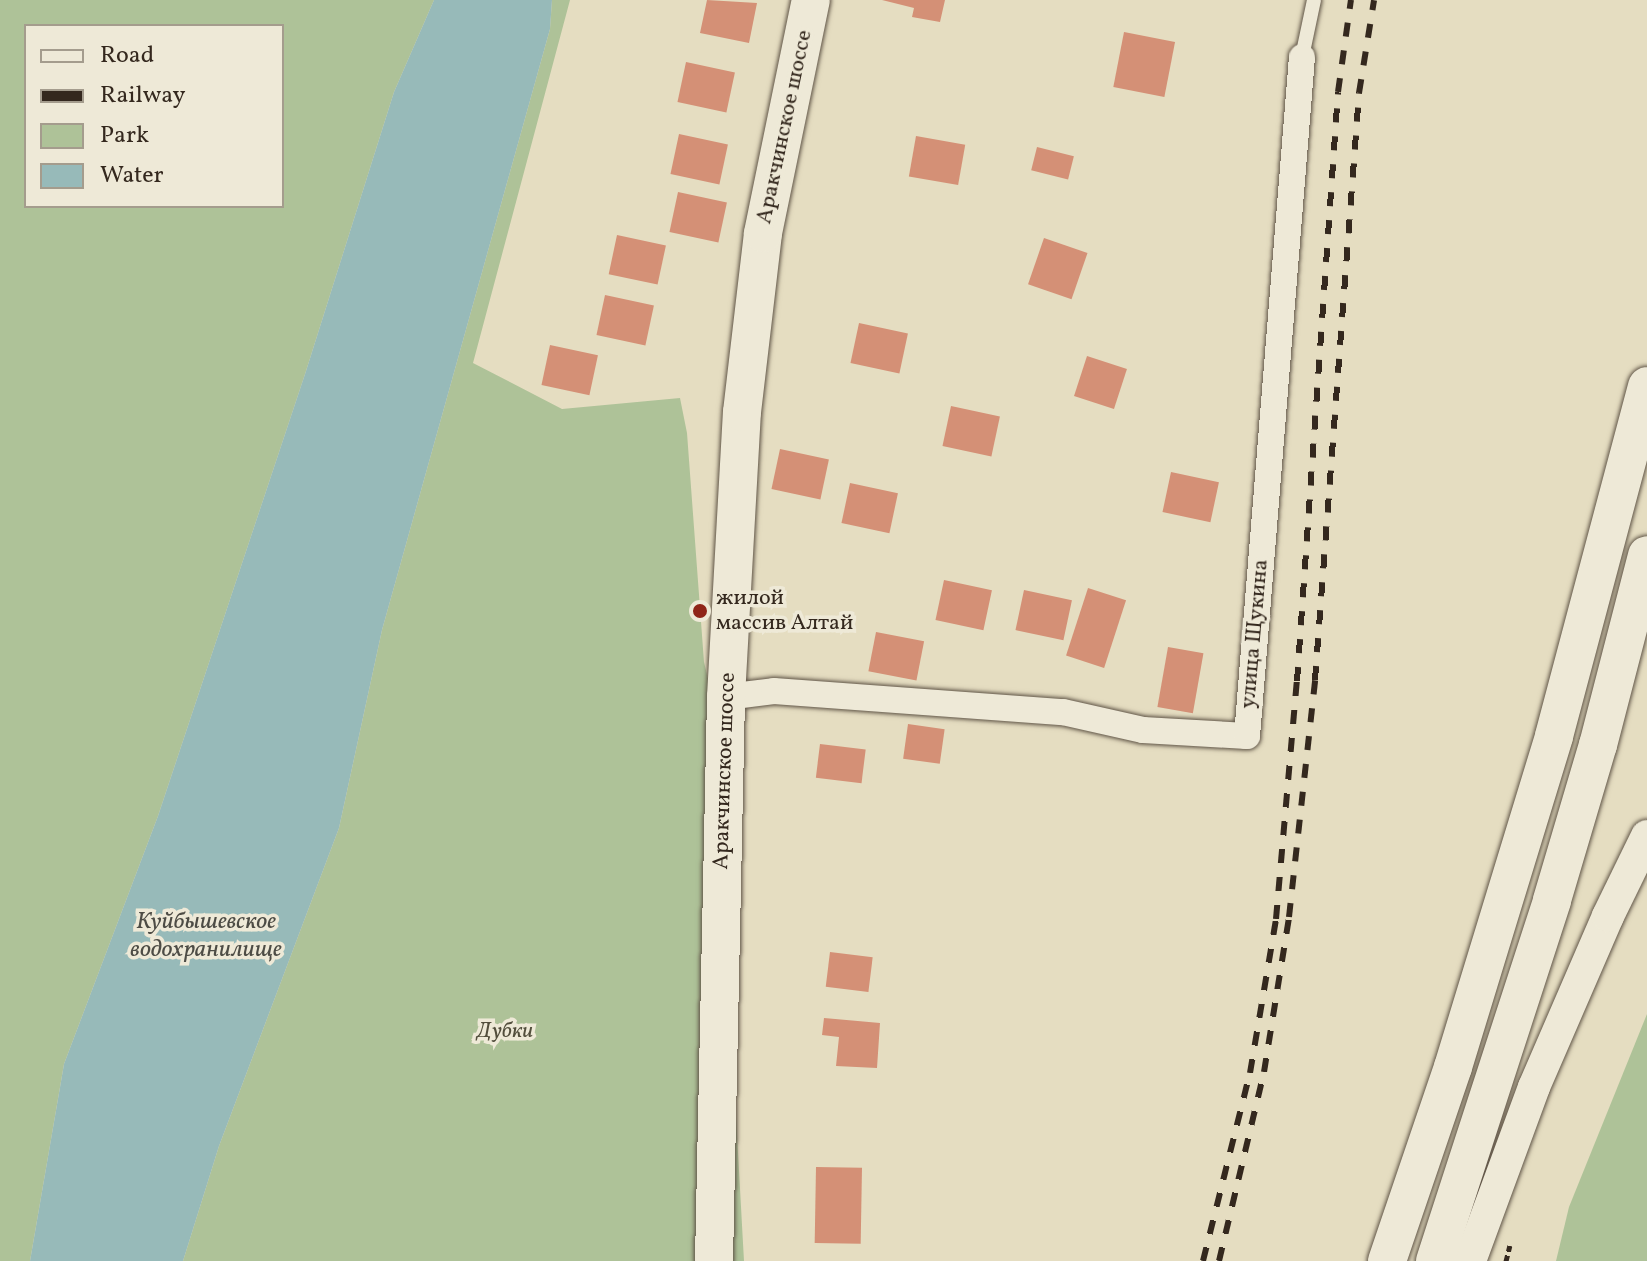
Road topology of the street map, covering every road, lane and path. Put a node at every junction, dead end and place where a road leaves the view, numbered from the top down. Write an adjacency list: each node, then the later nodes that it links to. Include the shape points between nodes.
1 (811, 0): 6 (main road, Аракчинское шоссе, via 763,233 742,412)
2 (1314, 0): 3 (lane)
3 (1302, 57): 6 (street, улица Щукина, via 1247,736 1143,730 1063,712 774,691)
4 (1647, 386): 9 (main road, via 1550,751)
5 (1647, 555): 10 (main road, via 1552,900)
6 (726, 697): 8 (main road, Аракчинское шоссе)
7 (1647, 836): 11 (street, via 1534,1087)
8 (714, 1261)
9 (1387, 1261)
10 (1435, 1261)
11 (1470, 1261)

